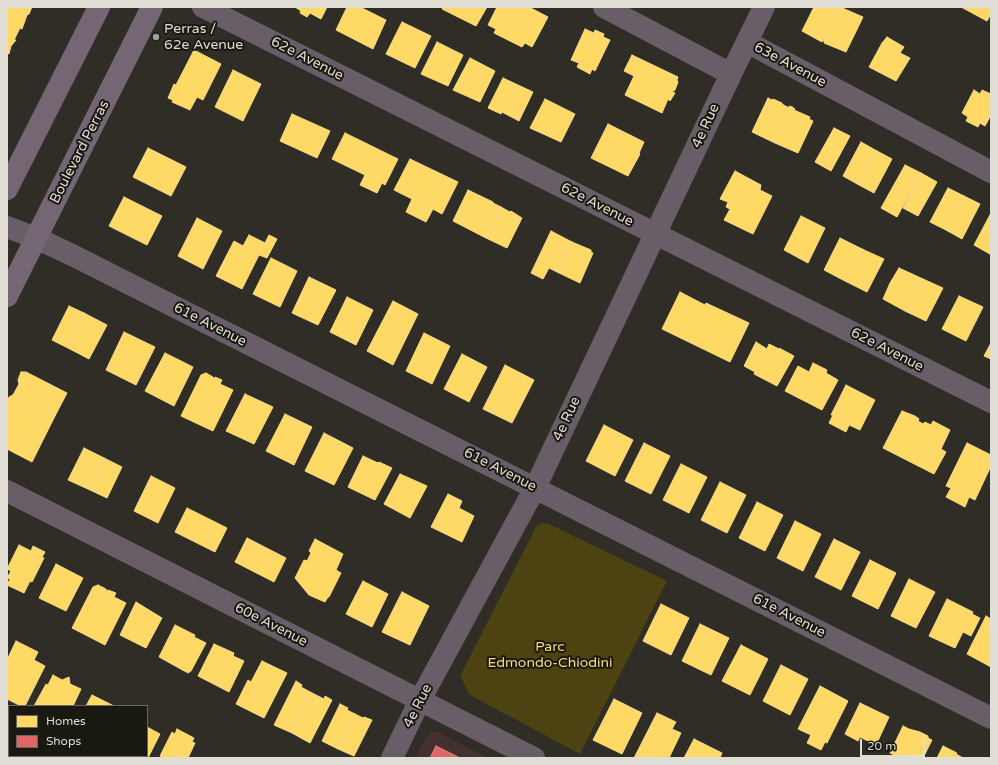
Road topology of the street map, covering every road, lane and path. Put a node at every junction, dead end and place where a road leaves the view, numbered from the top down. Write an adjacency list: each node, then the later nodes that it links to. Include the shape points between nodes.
1 (99, 7): 9 (main road)
2 (152, 7): 12 (main road, Boulevard Perras)
3 (203, 7): 11 (street, 62e Avenue)
4 (604, 7): 7 (street)
5 (764, 7): 6 (street)
6 (747, 42): 7 (street, 63e Avenue); 8 (street, 63e Avenue)
7 (731, 74): 11 (street, 4e Rue)
8 (991, 172)
9 (7, 189)
10 (7, 227): 12 (street, 61e Avenue)
11 (655, 234): 14 (street, 62e Avenue); 15 (street, 4e Rue)
12 (36, 238): 13 (main road, Boulevard Perras); 15 (street, 61e Avenue)
13 (7, 296)
14 (991, 402)
15 (534, 488): 17 (street, 4e Rue); 18 (street, 61e Avenue)
16 (7, 491): 17 (street, 60e Avenue)
17 (420, 700): 19 (street, 4e Rue); 20 (street, 60e Avenue)
18 (991, 718)
19 (392, 758)
20 (534, 758)

